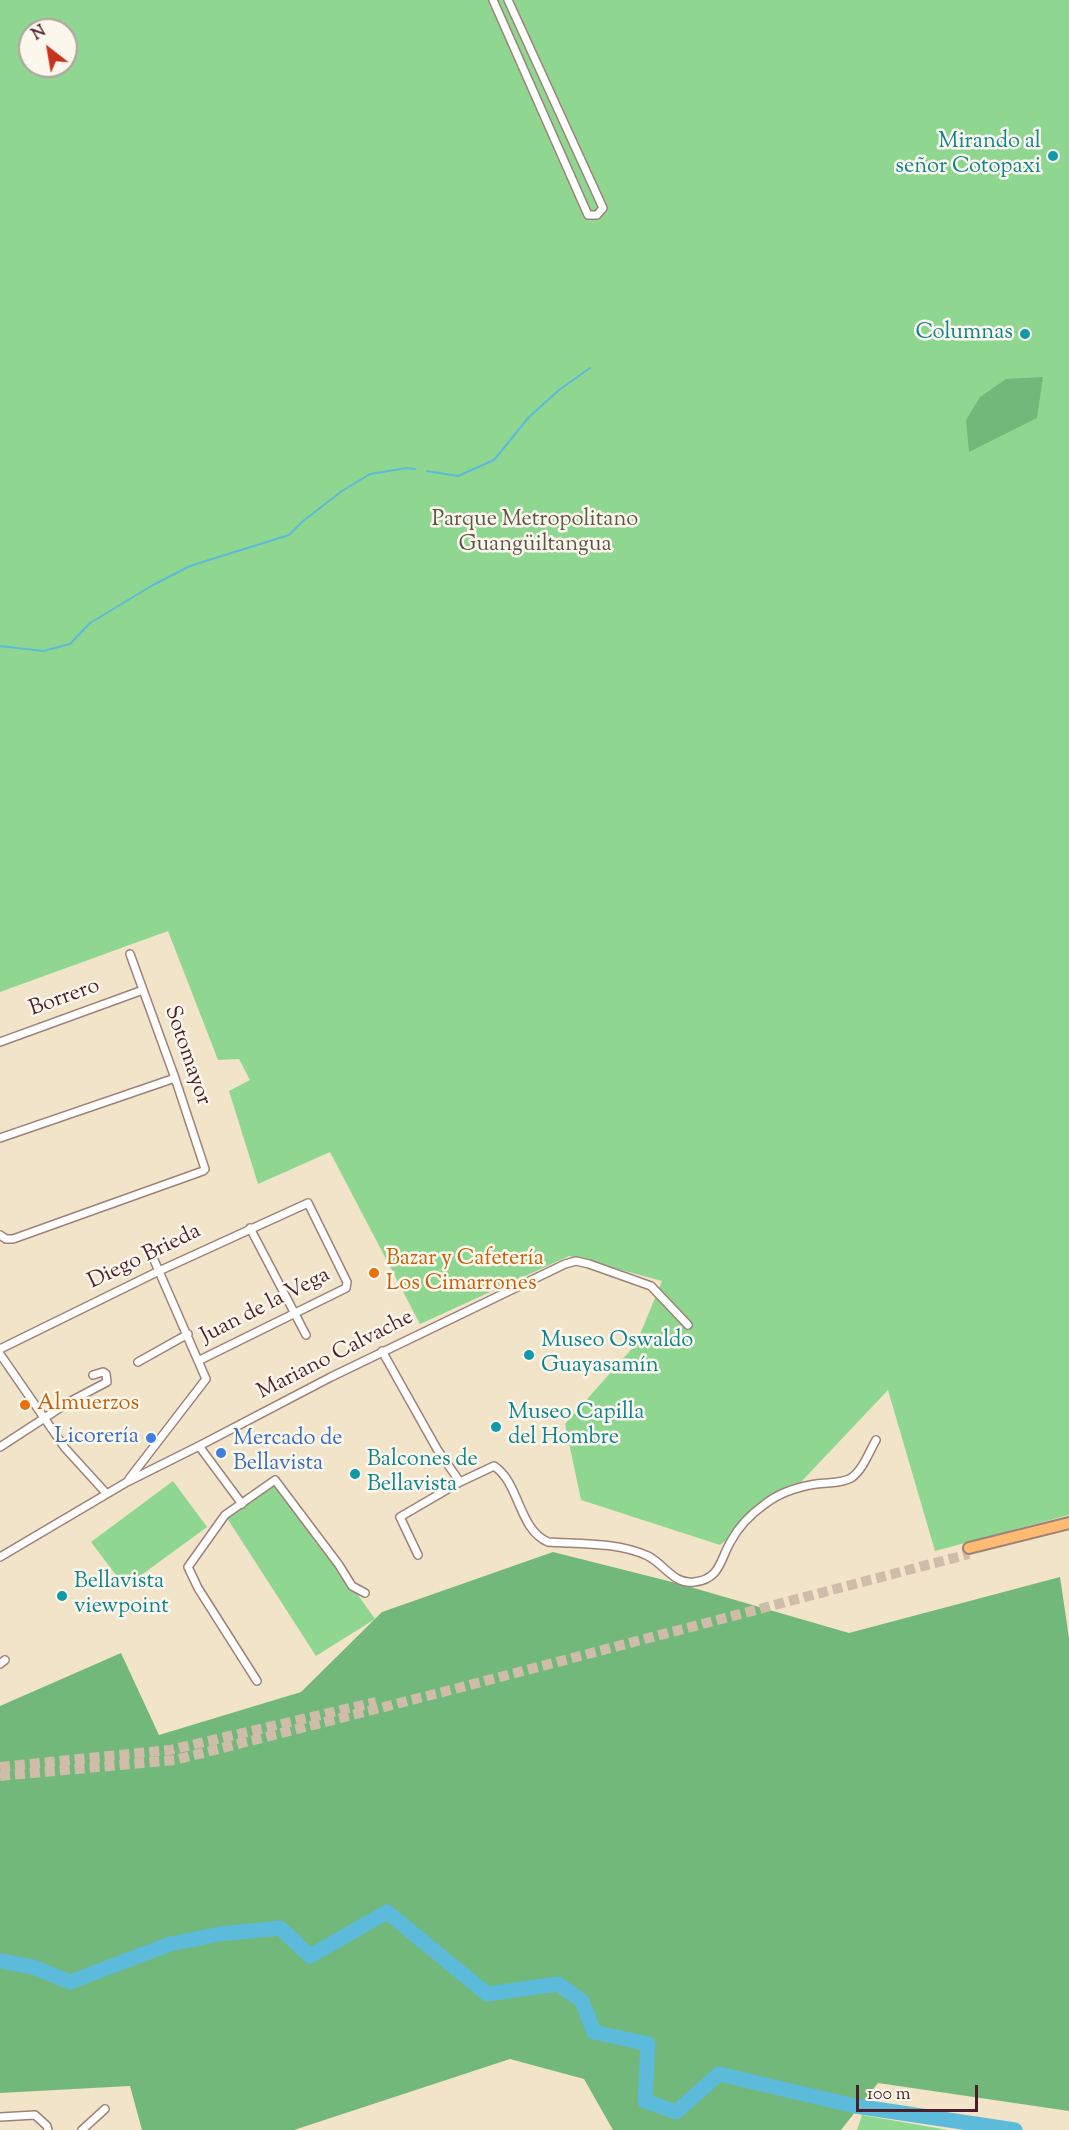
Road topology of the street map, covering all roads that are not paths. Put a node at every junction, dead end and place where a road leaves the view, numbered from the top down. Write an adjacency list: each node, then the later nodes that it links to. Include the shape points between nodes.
1 (493, 0): 2 (street, via 588,216 597,215 603,208)
2 (508, 0)
3 (130, 954): 4 (street, Sotomayor)
4 (143, 990): 5 (street, Borrero); 6 (street, Sotomayor)
5 (0, 1042)
6 (175, 1078): 7 (street); 9 (street, Sotomayor, via 205,1166 203,1171 13,1239)
7 (0, 1138)
8 (250, 1228): 11 (street, Diego Brieda); 12 (street, Diego Brieda, via 307,1203); 13 (street)
9 (0, 1235)
10 (152, 1253): 11 (street)
11 (159, 1271): 15 (street); 17 (street, Diego Brieda)
12 (347, 1286): 13 (street, Juan de la Vega)
13 (296, 1314): 16 (street); 20 (street, Juan de la Vega)
14 (688, 1325): 18 (street, Mariano Calvache, via 651,1286 576,1261)
15 (188, 1334): 20 (street); 21 (street)
16 (306, 1335)
17 (0, 1349)
18 (382, 1351): 25 (street, Mariano Calvache); 28 (street)
19 (0, 1354): 23 (street)
20 (200, 1360): 27 (street, via 206,1380)
21 (138, 1362)
22 (93, 1375): 23 (street, via 103,1372 107,1382)
23 (45, 1418): 26 (street); 29 (street, via 65,1448)
24 (876, 1440): 28 (street, via 851,1478 785,1492 748,1516 730,1541 719,1569 703,1581 691,1583 677,1580 649,1556 623,1548 548,1542 541,1538 494,1466)
25 (199, 1446): 27 (street, Mariano Calvache); 30 (street)
26 (0, 1447)
27 (127, 1482): 29 (street, Mariano Calvache)
28 (460, 1482): 33 (street, via 400,1517)
29 (106, 1493): 34 (street, Mariano Calvache)
30 (242, 1504): 35 (street, via 275,1480 352,1585); 36 (street, via 225,1515 188,1567)
31 (1069, 1523): 32 (main road, via 969,1551)
32 (1069, 1528)
33 (418, 1555)
34 (0, 1557)
35 (365, 1593)
36 (257, 1682)
37 (105, 2109): 40 (street)
38 (0, 2117): 39 (street, via 35,2115)
39 (48, 2130)
40 (82, 2130)

